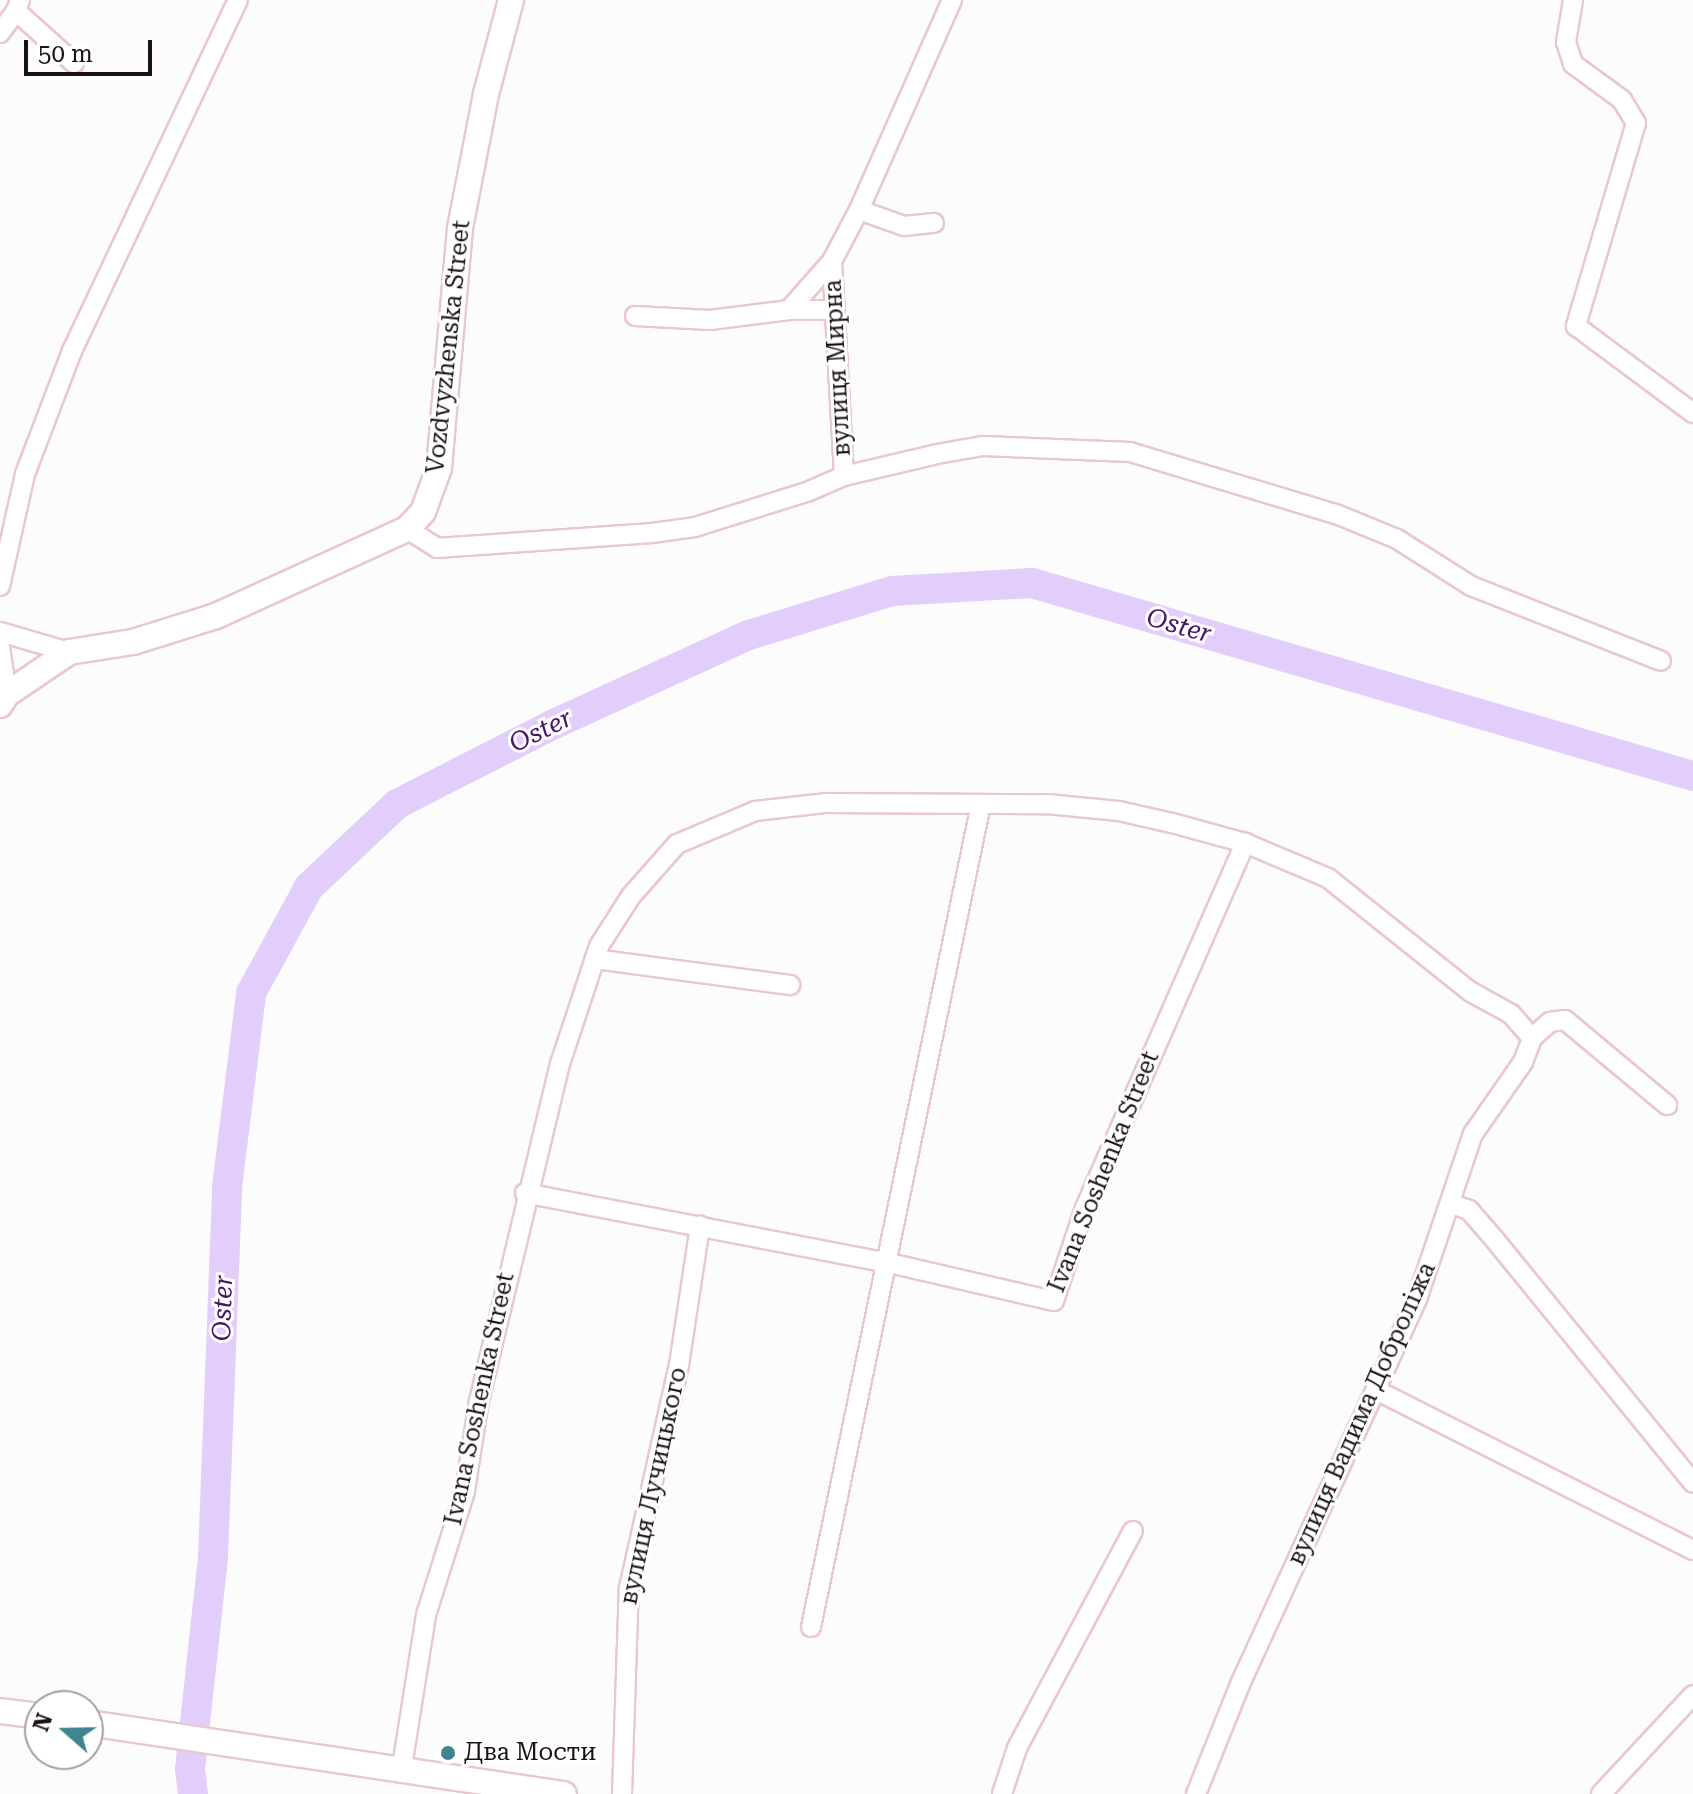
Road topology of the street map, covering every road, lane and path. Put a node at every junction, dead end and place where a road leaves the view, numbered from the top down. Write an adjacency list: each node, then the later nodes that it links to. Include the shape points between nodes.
1 (238, 0): 17 (street, via 72,351 25,474)
2 (511, 0): 16 (street, Vozdvyzhenska Street, via 460,228 439,468 423,512)
3 (952, 0): 8 (street)
4 (1573, 0): 14 (street, via 1566,42 1573,64 1622,100 1636,123 1576,326)
5 (18, 6): 6 (street); 7 (street)
6 (0, 33)
7 (74, 63)
8 (859, 210): 9 (street, via 904,226); 10 (street)
9 (934, 223)
10 (832, 261): 11 (street); 12 (street, вулиця Мирна)
11 (789, 310): 12 (street); 13 (street, via 710,320)
12 (835, 310): 15 (street, вулиця Мирна)
13 (635, 316)
14 (1693, 413)
15 (844, 476): 16 (street, via 695,527 652,533 437,548); 21 (street, via 983,446 1130,452 1336,514 1397,539 1471,586)
16 (407, 529): 20 (street, via 216,616 133,642)
17 (0, 586)
18 (0, 632): 20 (street)
19 (0, 647): 22 (street)
20 (69, 652): 22 (street)
21 (1661, 661)
22 (3, 700)
23 (981, 804): 24 (street, Ivana Soshenka Street, via 1119,811); 25 (street, Ivana Soshenka Street, via 825,803 755,811 677,844 631,896); 32 (street)
24 (1245, 843): 27 (street, Ivana Soshenka Street, via 1339,886 1471,992 1511,1014); 32 (street, Ivana Soshenka Street, via 1085,1208 1054,1301)
25 (595, 959): 26 (street); 29 (street, Ivana Soshenka Street)
26 (790, 985)
27 (1532, 1038): 28 (street, via 1550,1022 1565,1020); 30 (street, вулиця Вадима Доброліжа, via 1523,1062 1473,1134)
28 (1667, 1105)
29 (525, 1193): 31 (street, Ivana Soshenka Street); 42 (street, Ivana Soshenka Street, via 479,1401 465,1491 426,1615)
30 (1451, 1204): 33 (street, вулиця Вадима Доброліжа); 34 (street, via 1469,1210)
31 (700, 1226): 32 (street, Ivana Soshenka Street); 44 (street, вулиця Лучицького, via 679,1365 629,1588)
32 (885, 1262): 37 (street)
33 (1376, 1390): 36 (street); 46 (street, вулиця Вадима Доброліжа, via 1247,1668)
34 (1693, 1483)
35 (1133, 1531): 45 (street, via 1017,1748)
36 (1693, 1550)
37 (811, 1627)
38 (1693, 1695): 47 (street)
39 (0, 1711): 40 (street)
40 (24, 1714)
41 (104, 1725): 42 (street)
42 (401, 1773): 43 (street)
43 (564, 1794)
44 (622, 1794)
45 (1002, 1794)
46 (1196, 1794)
47 (1601, 1794)

